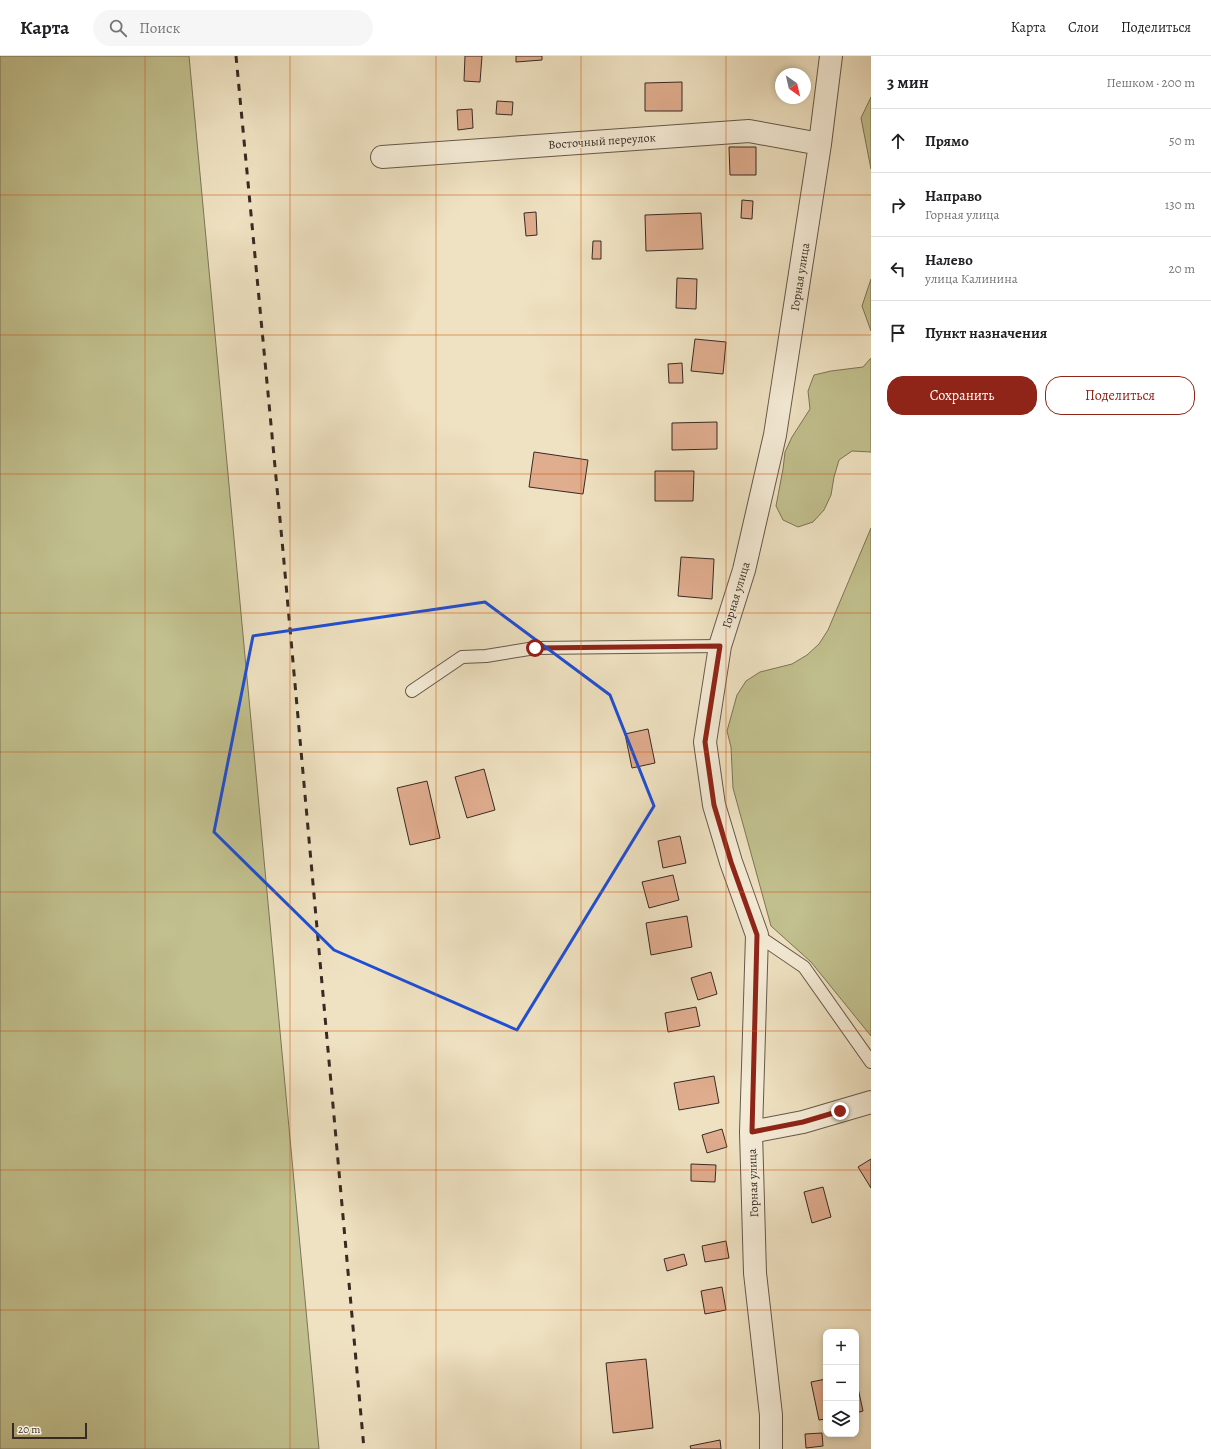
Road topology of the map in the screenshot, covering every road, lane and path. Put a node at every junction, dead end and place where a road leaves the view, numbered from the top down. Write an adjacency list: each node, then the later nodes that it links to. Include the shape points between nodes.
1 (831, 56): 2 (street, Горная улица)
2 (820, 144): 3 (street, Восточный переулок, via 749,131); 4 (street, Горная улица, via 775,435 744,570)
3 (382, 157)
4 (720, 646): 5 (lane, via 535,648 462,657); 6 (street, Горная улица, via 705,742 714,805)
5 (412, 690)
6 (757, 935): 7 (lane, via 804,967); 9 (street, Горная улица)
7 (871, 1062)
8 (871, 1102): 9 (street, via 803,1122)
9 (752, 1132): 10 (street, Горная улица, via 755,1273 770,1415)
10 (771, 1449)

